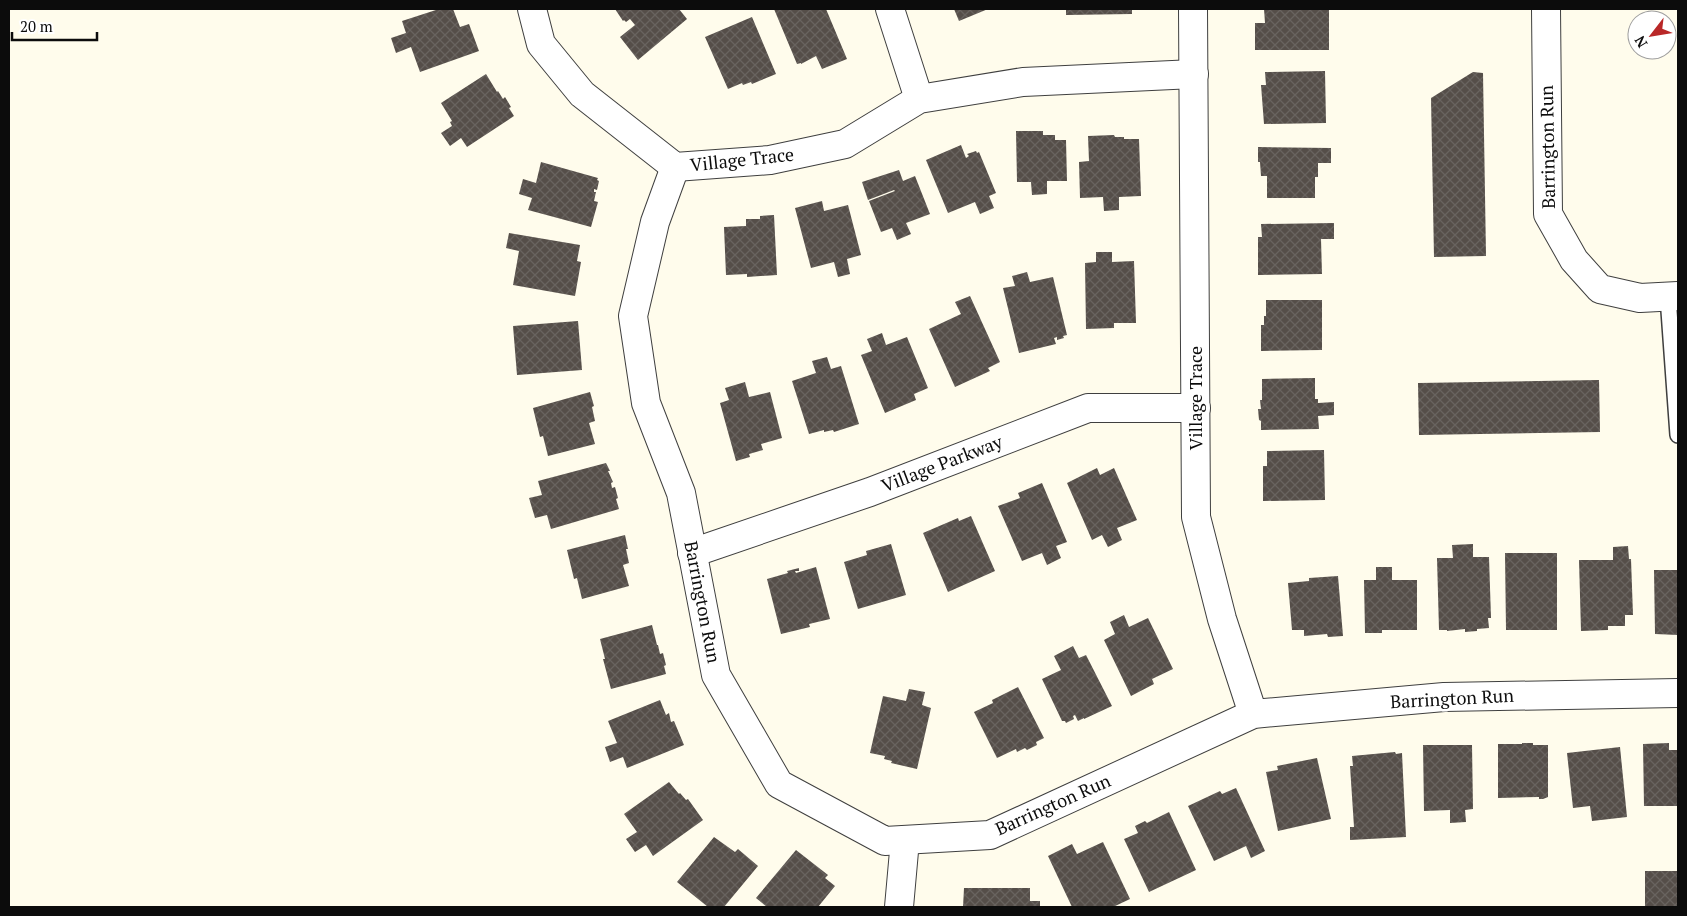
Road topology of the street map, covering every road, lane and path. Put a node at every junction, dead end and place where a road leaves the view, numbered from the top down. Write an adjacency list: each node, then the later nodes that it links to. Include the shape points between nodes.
1 (532, 9): 7 (street, Village Trace, via 541,44 582,94)
2 (890, 9): 6 (street)
3 (1194, 9): 5 (street, Village Trace)
4 (1546, 9): 8 (street, Barrington Run, via 1548,214 1574,260 1600,289 1640,298)
5 (1194, 74): 6 (street, Village Trace, via 1023,82); 9 (street, Village Trace)
6 (919, 99): 7 (street, Village Trace, via 845,144 770,160)
7 (675, 166): 11 (street, Barrington Run, via 655,222 633,316 646,403 681,493)
8 (1673, 297): 10 (lane)
9 (1196, 408): 11 (street, Village Parkway, via 1088,408 870,492); 13 (street, Village Trace, via 1196,517 1222,620)
10 (1678, 435)
11 (692, 552): 14 (street, Barrington Run, via 716,675 779,784 885,841)
12 (1678, 693): 13 (street, Barrington Run, via 1444,697)
13 (1253, 714): 14 (street, Barrington Run, via 990,835)
14 (905, 840): 15 (street)
15 (899, 907)

